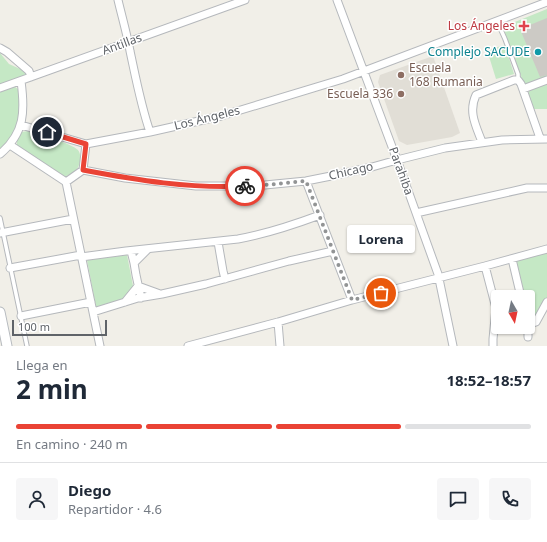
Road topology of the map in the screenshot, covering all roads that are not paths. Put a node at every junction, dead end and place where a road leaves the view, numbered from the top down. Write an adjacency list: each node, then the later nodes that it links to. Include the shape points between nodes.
1 (118, 0): 6 (street)
2 (245, 0): 6 (street, Antillas)
3 (337, 0): 8 (street, Parahiba)
4 (547, 2): 5 (street, Los Ángeles)
5 (497, 21): 8 (street, Los Ángeles); 10 (lane, via 518,74)
6 (128, 42): 9 (street, Antillas); 16 (street, via 137,90)
7 (0, 48): 9 (street, via 29,71)
8 (364, 72): 16 (street, Los Ángeles, via 221,116); 22 (street, Parahiba)
9 (31, 77): 12 (street, Antillas)
10 (518, 80): 14 (street); 18 (street, via 476,95 473,102 473,117)
11 (547, 80): 14 (street)
12 (21, 81): 13 (street, Antillas); 15 (street, via 24,110)
13 (0, 88)
14 (523, 89): 17 (street)
15 (21, 125): 19 (street, Los Ángeles); 20 (street)
16 (150, 132): 19 (street, Los Ángeles)
17 (543, 138): 18 (street, Chicago)
18 (482, 142): 22 (street, Chicago)
19 (86, 144): 23 (street)
20 (10, 145): 21 (street); 25 (street)
21 (0, 154)
22 (397, 160): 24 (street, Chicago); 27 (street, Parahiba)
23 (83, 170): 24 (street, Chicago, via 125,178 196,186 265,185); 25 (street)
24 (306, 181): 28 (street)
25 (66, 182): 30 (street)
26 (547, 188): 27 (street, via 527,188)
27 (416, 213): 42 (street, Parahiba)
28 (320, 215): 32 (street, via 253,236); 36 (street)
29 (0, 218): 31 (lane)
30 (73, 218): 31 (street); 37 (street)
31 (2, 233): 41 (lane)
32 (218, 242): 33 (street); 43 (street)
33 (148, 249): 35 (street); 39 (street)
34 (547, 249): 38 (street)
35 (131, 251): 37 (street); 39 (street)
36 (333, 251): 43 (street); 48 (street)
37 (81, 256): 41 (street); 49 (street)
38 (512, 259): 40 (street); 45 (street)
39 (134, 263): 44 (street)
40 (485, 266): 42 (street); 64 (street, via 496,308)
41 (10, 268): 54 (lane)
42 (439, 278): 48 (street); 63 (street, Parahiba)
43 (225, 279): 46 (street)
44 (138, 286): 46 (street); 47 (street); 50 (street)
45 (519, 290)
46 (162, 294): 47 (street)
47 (141, 298): 50 (street)
48 (352, 300): 55 (street)
49 (91, 302): 53 (street); 54 (street)
50 (125, 302): 53 (street)
51 (547, 302): 56 (street)
52 (0, 312): 58 (main road)
53 (93, 312): 60 (street)
54 (21, 316): 59 (lane)
55 (278, 322): 57 (street); 62 (street)
56 (535, 322)
57 (217, 342): 61 (street)
58 (7, 346)
59 (27, 346)
60 (100, 346)
61 (188, 346)
62 (280, 346)
63 (453, 346)
64 (493, 346)

